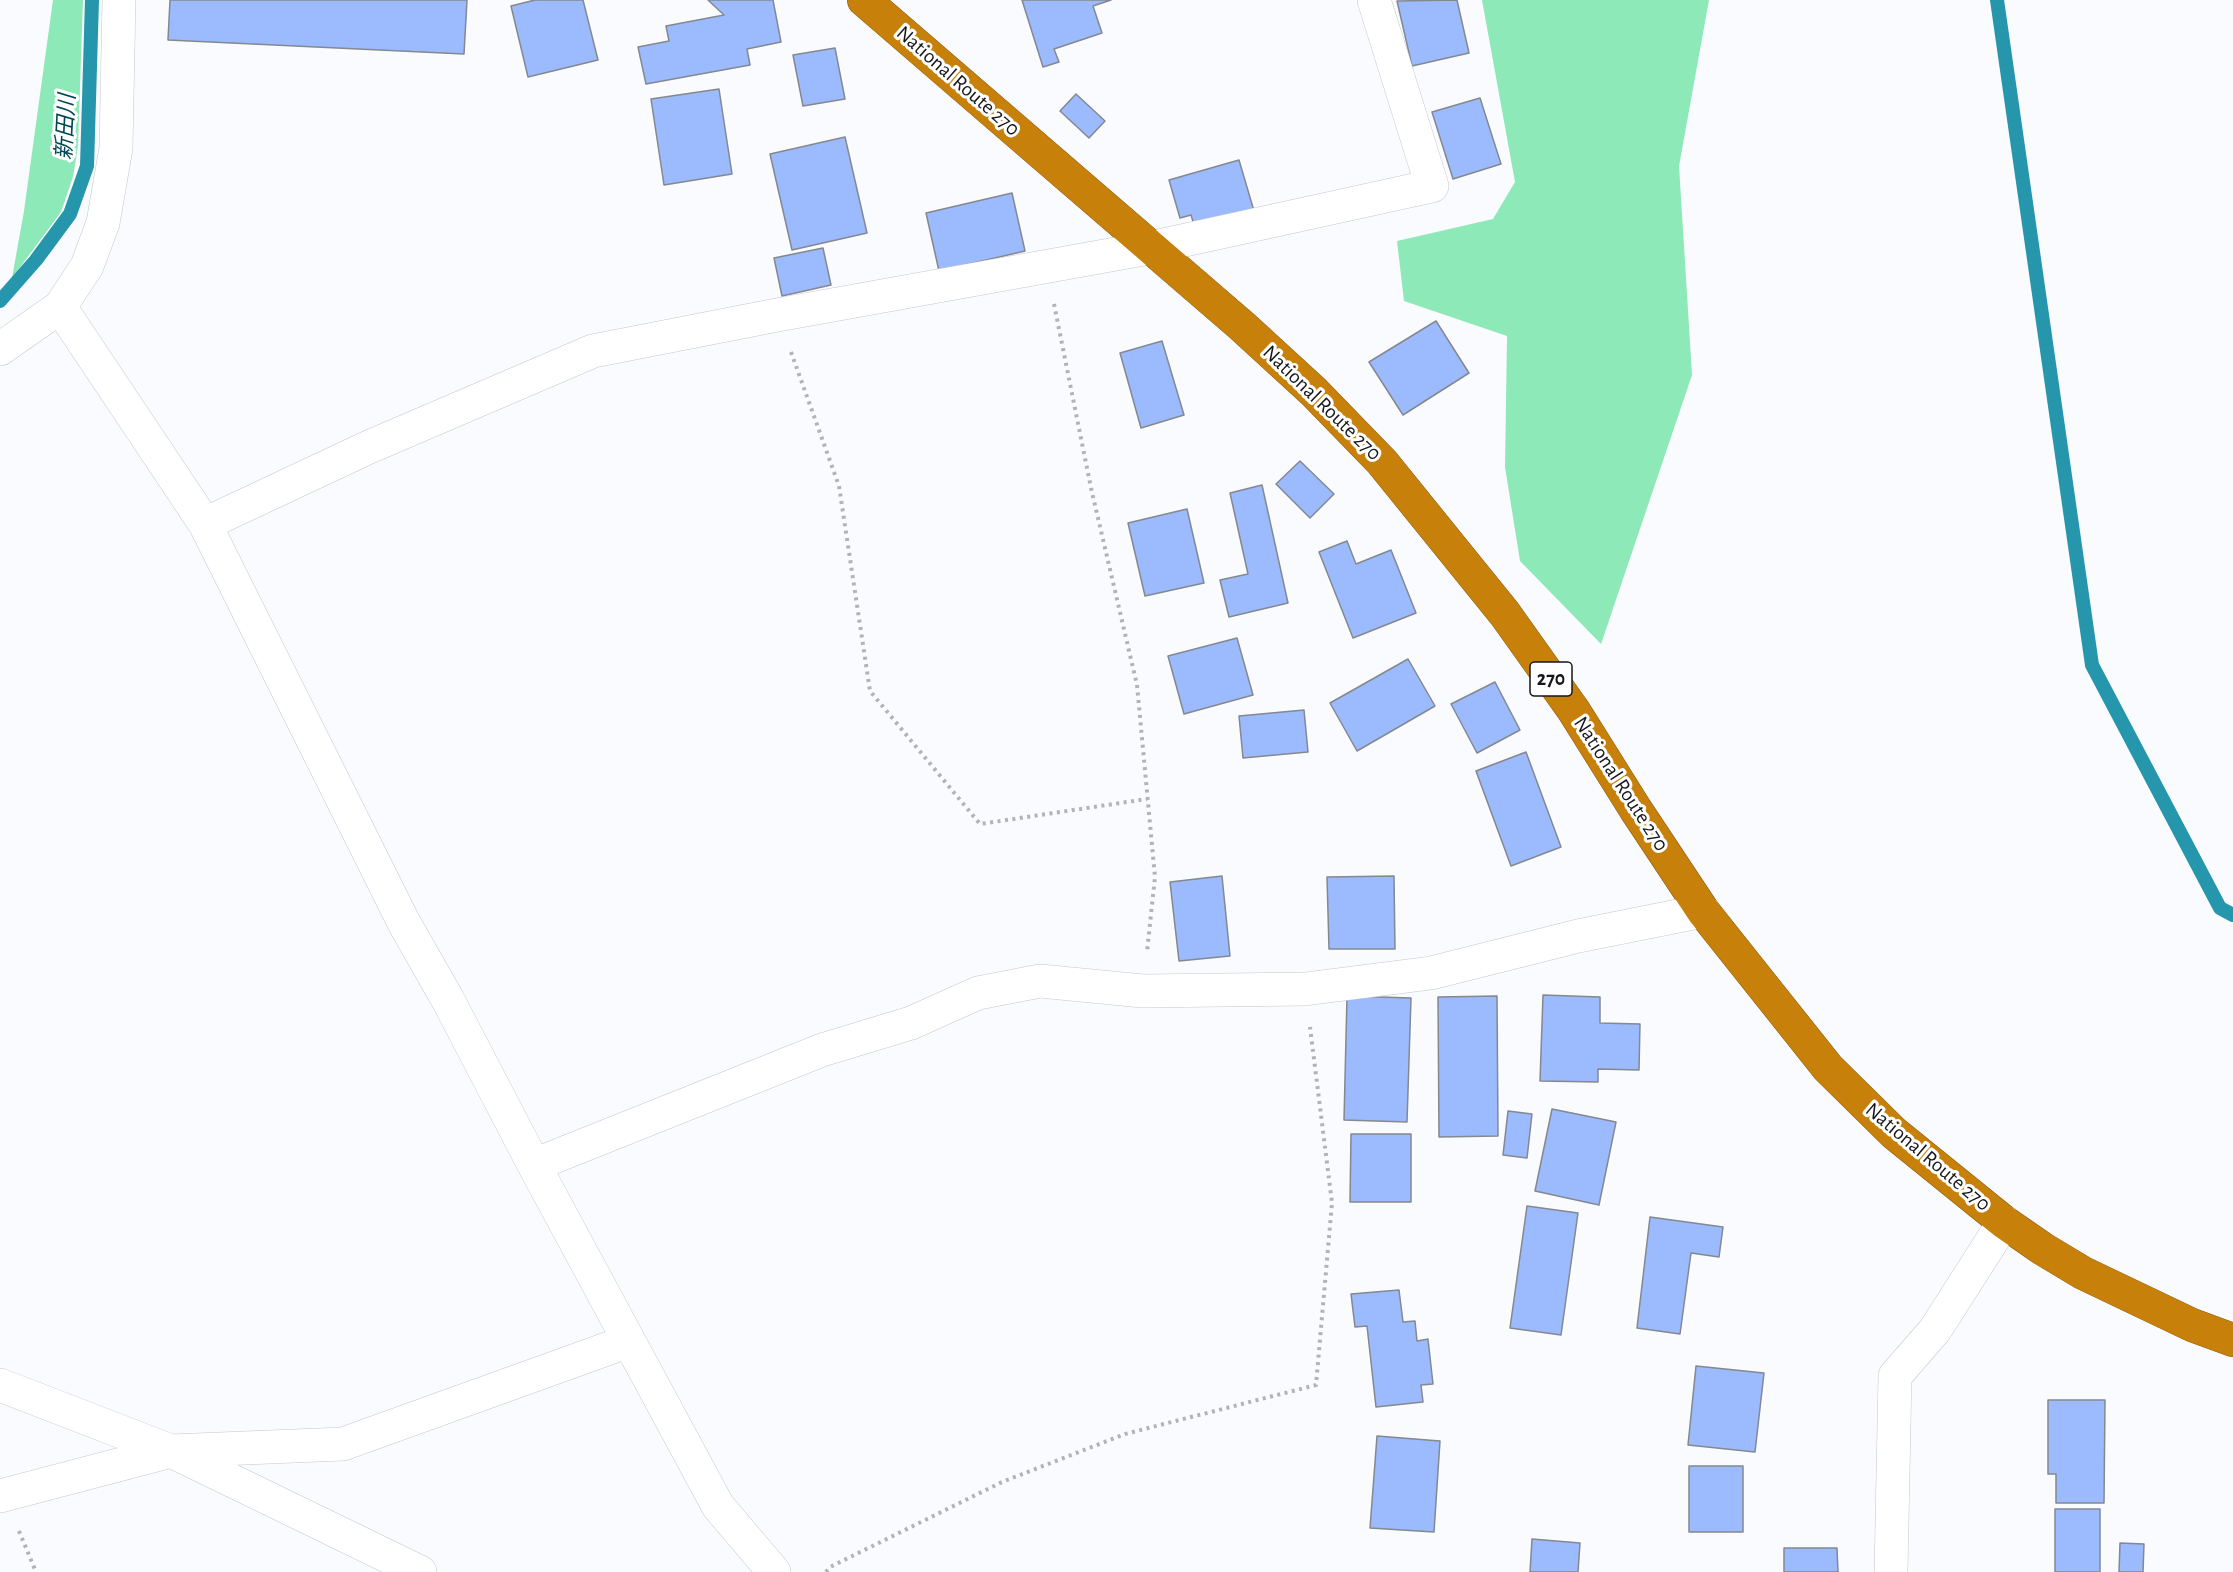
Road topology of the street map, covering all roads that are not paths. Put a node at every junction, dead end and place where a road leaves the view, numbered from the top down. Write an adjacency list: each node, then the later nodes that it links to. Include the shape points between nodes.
1 (119, 0): 5 (street, via 116,148 103,223 87,266)
2 (864, 0): 4 (highway, National Route 270 / 270)
3 (1374, 0): 4 (street, via 1432,186)
4 (1149, 248): 7 (street, via 593,351 369,447); 8 (highway, National Route 270 / 270, via 1314,392 1382,462 1504,614 1574,711)
5 (60, 307): 6 (street); 7 (street)
6 (3, 354)
7 (205, 524): 9 (street, via 403,921)
8 (1703, 911): 9 (street, via 1578,936 1431,973 1305,989 1143,991 1040,981 978,993 911,1023 822,1050); 10 (highway, National Route 270 / 270, via 1828,1068 1894,1134)
9 (534, 1165): 12 (street)
10 (2004, 1222): 11 (highway, National Route 270 / 270, via 2083,1273 2192,1325); 18 (street, via 1935,1330 1894,1376)
11 (2233, 1340)
12 (629, 1341): 14 (street, via 343,1444); 17 (street, via 718,1506)
13 (0, 1385): 14 (street)
14 (171, 1451): 15 (street); 16 (street)
15 (0, 1496)
16 (420, 1572)
17 (774, 1572)
18 (1891, 1572)

